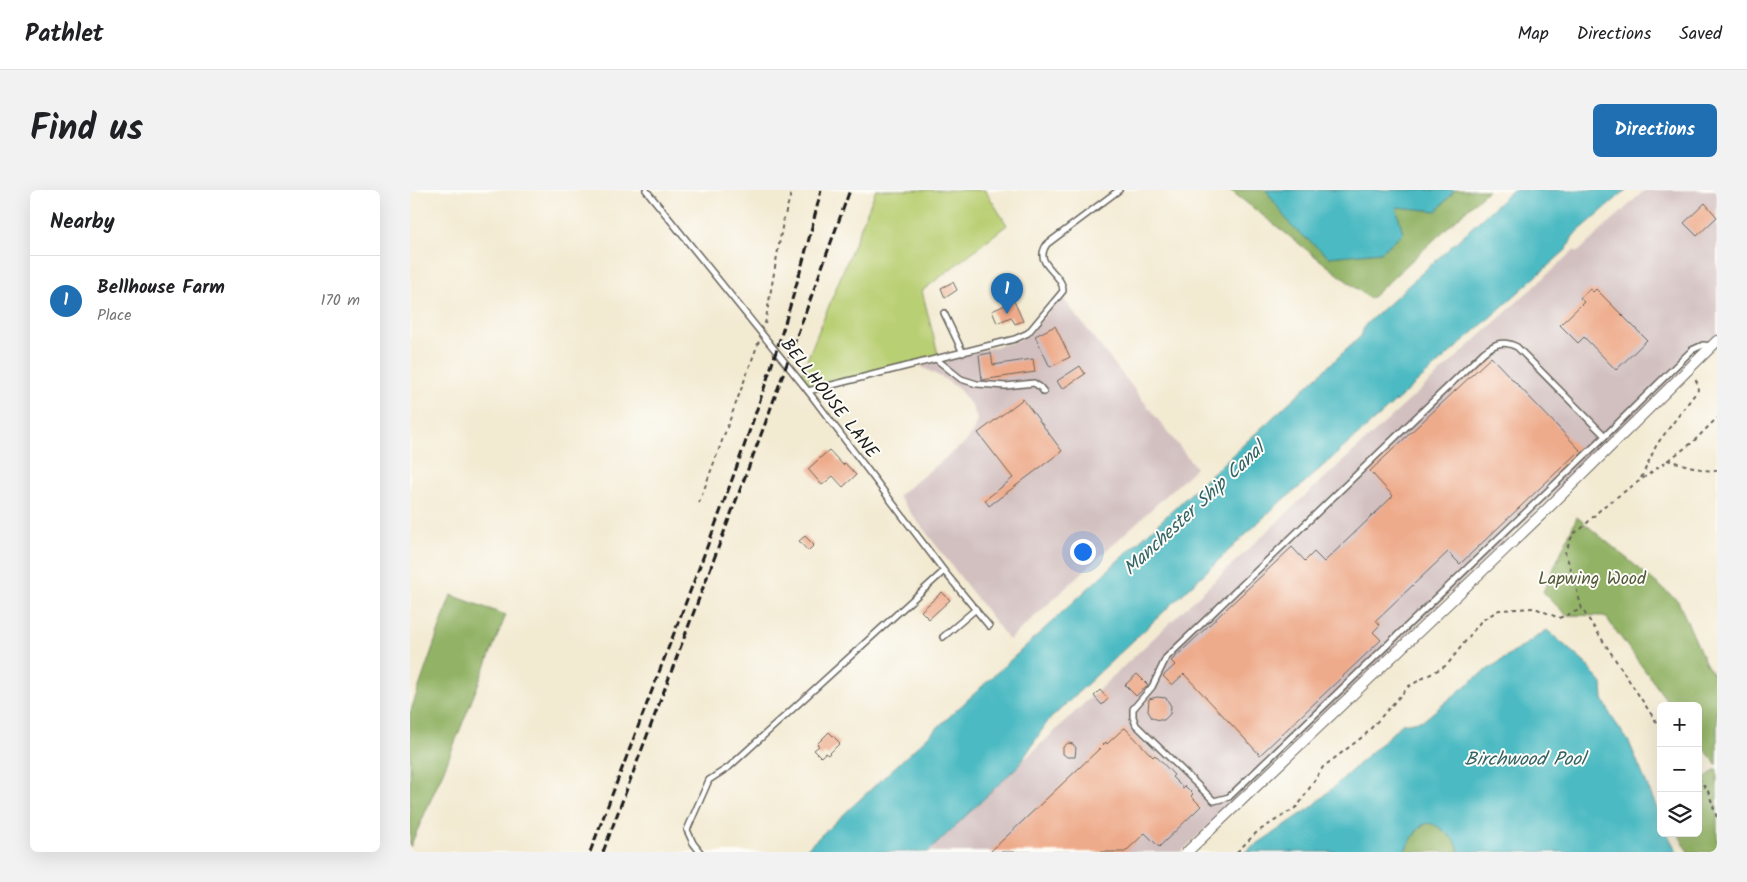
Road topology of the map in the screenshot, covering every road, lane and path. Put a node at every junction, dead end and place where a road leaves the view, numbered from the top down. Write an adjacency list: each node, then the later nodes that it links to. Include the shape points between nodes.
1 (646, 190): 5 (lane, BELLHOUSE LANE)
2 (792, 190): 5 (path)
3 (1119, 190): 7 (lane, via 1043,249 1042,256 1061,282 1063,291 1028,333 1015,340)
4 (944, 313): 7 (lane)
5 (762, 333): 10 (lane, BELLHOUSE LANE); 17 (path)
6 (1715, 343): 9 (street); 13 (lane, via 1692,350)
7 (963, 353): 8 (lane)
8 (936, 360): 10 (lane); 11 (lane, via 961,378 977,384 1006,386 1034,383)
9 (1687, 372): 16 (path, via 1698,382 1698,390 1657,444); 27 (street)
10 (808, 391): 18 (lane, BELLHOUSE LANE)
11 (1044, 392)
12 (1717, 418): 14 (path, via 1692,443)
13 (1605, 436): 13 (lane, via 1517,347 1501,342 1493,345 1166,658 1152,687 1133,709 1136,725 1214,801 1229,797)
14 (1666, 460): 15 (path); 16 (path)
15 (1717, 471)
16 (1640, 481): 20 (path, via 1603,507 1573,534 1565,553)
17 (699, 503)
18 (944, 571): 19 (lane, BELLHOUSE LANE); 26 (lane, via 729,767 709,780 687,830)
19 (976, 609): 21 (lane, BELLHOUSE LANE); 22 (lane)
20 (1582, 609): 23 (path); 28 (path, via 1559,618 1535,608 1499,610 1481,621 1447,665 1408,686 1365,735 1323,767 1298,806 1257,832)
21 (989, 626)
22 (943, 637)
23 (1657, 723)
24 (1702, 783): 25 (path)
25 (1717, 818)
26 (700, 852)
27 (1187, 852)
28 (1237, 852)

